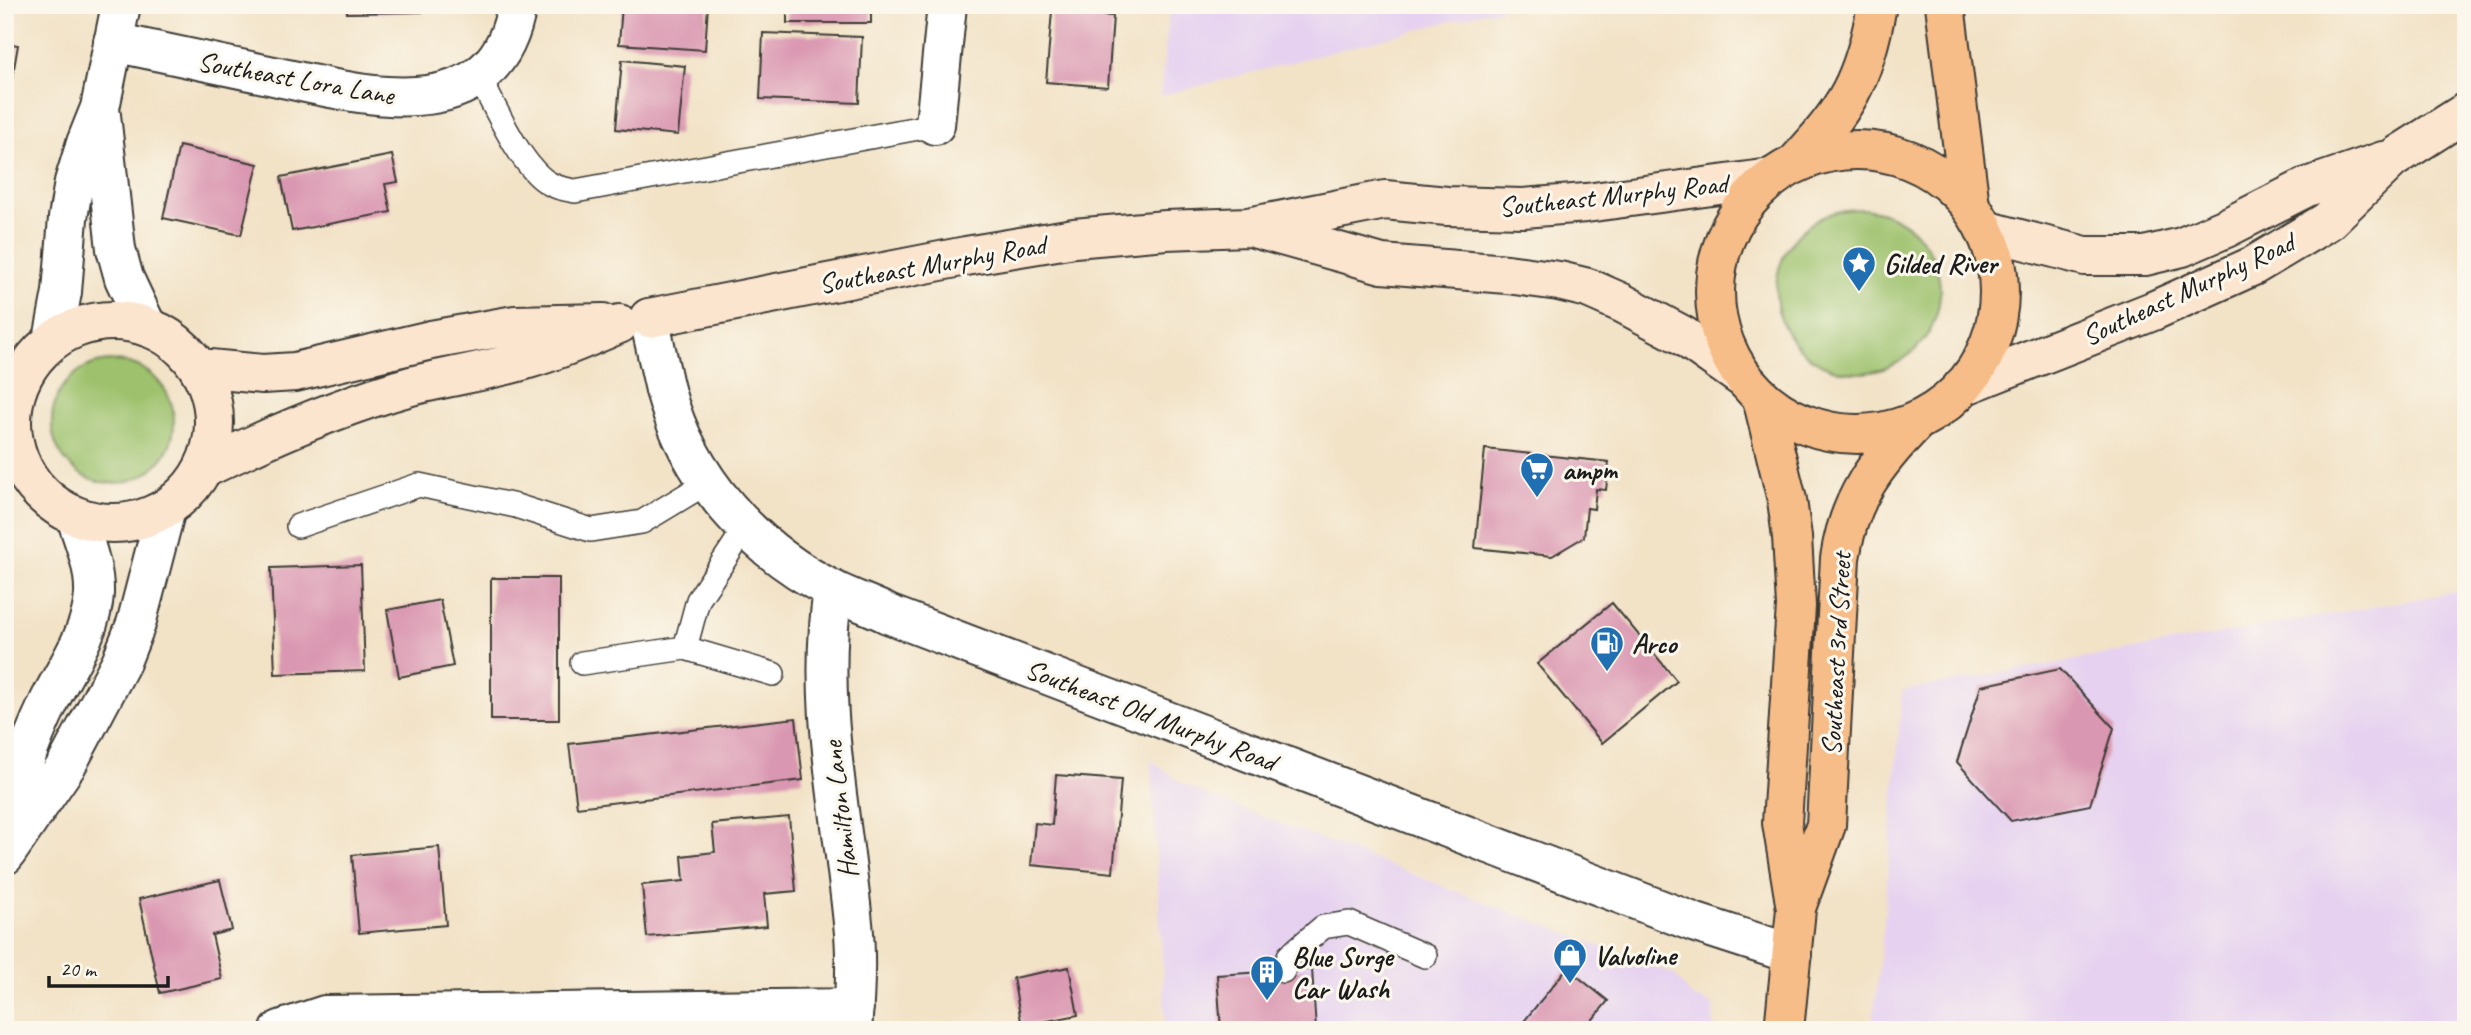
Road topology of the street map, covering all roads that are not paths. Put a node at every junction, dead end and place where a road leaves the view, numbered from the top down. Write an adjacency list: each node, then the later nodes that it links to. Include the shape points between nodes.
1 (121, 5): 6 (street)
2 (517, 5): 7 (street, Southeast Lora Lane, via 504,45)
3 (947, 5): 10 (street)
4 (1877, 5): 12 (main road, via 1850,97 1837,117)
5 (1945, 5): 13 (main road)
6 (113, 42): 7 (street, Southeast Lora Lane, via 393,98 445,92); 8 (street)
7 (479, 77): 10 (lane, via 533,169 550,184 575,191)
8 (100, 108): 16 (street, via 116,249); 17 (street, via 74,181)
9 (2466, 112): 11 (main road, Southeast Murphy Road)
10 (935, 125)
11 (2392, 159): 13 (main road, Southeast Murphy Road, via 2307,187 2182,247 2145,256 2085,256); 19 (main road, Southeast Murphy Road, via 2328,221 2253,265 2153,311)
12 (1783, 171): 13 (main road, via 1821,154 1848,150 1903,157 1951,185); 14 (main road, Southeast Murphy Road, via 1586,203 1523,208 1385,200); 21 (main road, via 1751,197 1734,220 1716,272 1719,327 1728,353)
13 (1977, 218): 19 (main road, via 1997,269 1997,311 1991,338)
14 (1248, 227): 15 (main road, Southeast Murphy Road, via 1144,231 1050,242); 21 (main road, Southeast Murphy Road, via 1381,264 1507,274 1588,288 1682,335)
15 (634, 321): 18 (main road, Southeast Murphy Road, via 515,325 279,373); 23 (main road, Southeast Murphy Road, via 527,360 351,405); 25 (street, Southeast Old Murphy Road, via 688,451)
16 (147, 327): 17 (main road, via 108,321 79,326); 18 (main road, via 173,341)
17 (53, 340): 20 (main road)
18 (199, 368): 23 (main road, via 214,417)
19 (1963, 386): 22 (main road)
20 (12, 388): 24 (main road)
21 (1753, 388): 22 (main road, via 1785,414 1837,432 1892,429); 36 (main road, Southeast 3rd Street, via 1784,483 1792,537 1795,633 1782,823)
22 (1919, 419): 36 (main road, Southeast 3rd Street, via 1874,469 1846,523 1840,558 1826,825)
23 (203, 469): 26 (main road)
24 (18, 481): 27 (main road)
25 (708, 482): 28 (lane, via 642,522 591,530 516,506 419,485); 29 (street, Southeast Old Murphy Road)
26 (166, 509): 27 (main road, via 128,523); 35 (street, via 136,624 121,662 66,766)
27 (76, 517): 34 (street, via 92,571 90,616 29,751)
28 (298, 526)
29 (746, 527): 30 (street, Southeast Old Murphy Road, via 777,554); 31 (lane, via 698,600)
30 (833, 590): 37 (street, Southeast Old Murphy Road, via 1683,919); 40 (street, Hamilton Lane, via 826,689 854,926)
31 (685, 648): 32 (lane); 33 (lane)
32 (582, 663)
33 (773, 674)
34 (5, 844)
35 (5, 855)
36 (1796, 909): 37 (main road, Southeast 3rd Street)
37 (1792, 954): 42 (main road, Southeast 3rd Street)
38 (1425, 956): 39 (lane, via 1349,923 1323,927 1289,956)
39 (1283, 971)
40 (853, 1019): 41 (street, via 325,1015)
41 (280, 1030)
42 (1784, 1030)

